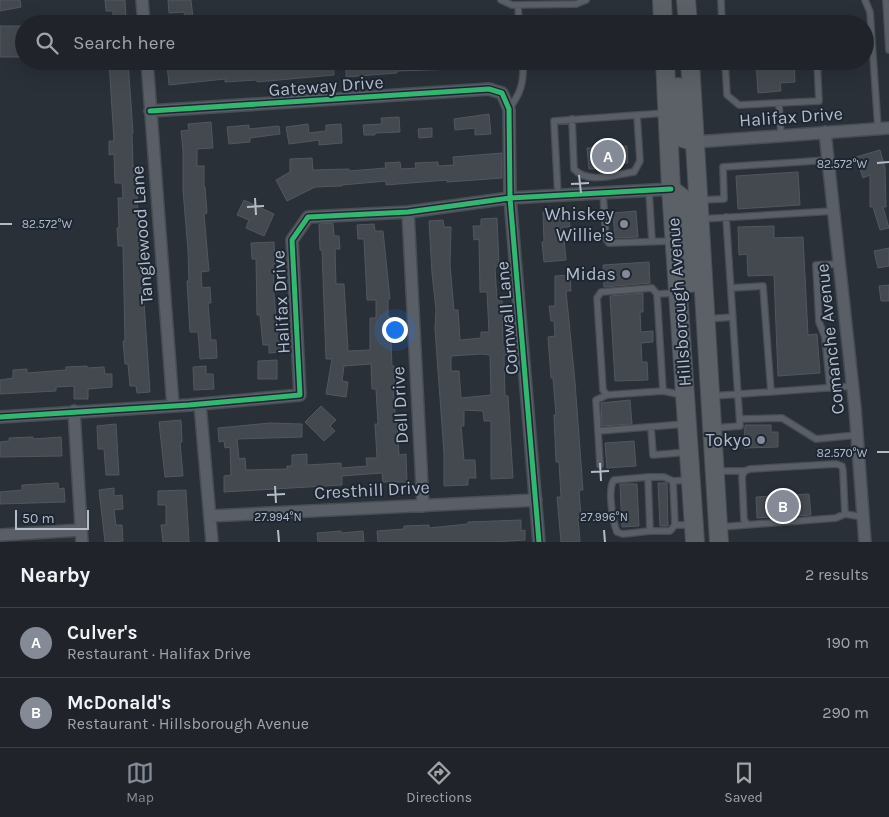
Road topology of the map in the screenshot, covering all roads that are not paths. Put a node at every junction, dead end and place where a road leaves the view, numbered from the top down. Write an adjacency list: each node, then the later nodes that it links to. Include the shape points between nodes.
1 (142, 0): 10 (street)
2 (501, 0): 9 (lane)
3 (586, 0): 9 (lane, via 576,4)
4 (662, 0): 12 (main road)
5 (686, 0): 13 (main road)
6 (721, 0): 14 (lane)
7 (865, 0): 15 (lane)
8 (886, 0): 17 (lane)
9 (518, 5): 11 (lane)
10 (143, 15)
11 (519, 15)
12 (663, 15)
13 (687, 15)
14 (722, 15)
15 (870, 15)
16 (874, 45): 32 (lane)
17 (889, 50)
18 (148, 70): 28 (street, Tanglewood Lane)
19 (524, 70): 27 (lane, via 519,96)
20 (666, 70): 29 (main road, Hillsborough Avenue)
21 (677, 70): 35 (main road, via 682,138)
22 (691, 70): 35 (main road, Hillsborough Avenue)
23 (726, 70): 26 (lane, via 727,95 739,106)
24 (817, 70): 26 (lane, via 819,101)
25 (502, 93): 27 (street, Cornwall Lane); 28 (street, Gateway Drive, via 489,89)
26 (779, 104): 34 (lane)
27 (509, 109): 41 (street, Cornwall Lane)
28 (150, 112): 65 (street, Tanglewood Lane)
29 (668, 113): 30 (lane); 37 (main road, Hillsborough Avenue)
30 (637, 115): 31 (lane); 31 (lane, via 640,161 634,172 588,178 574,169)
31 (572, 119): 40 (lane, via 554,121)
32 (884, 128): 33 (street, Halifax Drive)
33 (825, 132): 34 (street, Halifax Drive); 36 (street, Comanche Avenue)
34 (781, 135): 35 (street, Halifax Drive)
35 (695, 142): 42 (main road, Hillsborough Avenue)
36 (828, 160): 42 (lane, via 723,167 724,199); 43 (street, Comanche Avenue)
37 (671, 190): 38 (street, Halifax Drive); 47 (main road, Hillsborough Avenue); 53 (main road, via 685,200 691,284)
38 (649, 191): 39 (street, Halifax Drive); 48 (lane)
39 (603, 193): 40 (street, Halifax Drive); 48 (lane, via 606,239 609,243)
40 (558, 196): 41 (street, Halifax Drive)
41 (510, 198): 44 (street, Halifax Drive); 81 (street, Cornwall Lane)
42 (698, 200): 46 (main road, Hillsborough Avenue)
43 (834, 211): 45 (lane); 49 (street, Comanche Avenue)
44 (408, 212): 64 (street, Halifax Drive, via 308,217 292,240 300,395); 82 (street, Dell Drive)
45 (726, 217): 46 (lane); 50 (lane)
46 (699, 219): 53 (main road, Hillsborough Avenue)
47 (675, 241): 48 (lane); 51 (main road, Hillsborough Avenue)
48 (652, 242)
49 (840, 264): 56 (street, Comanche Avenue); 57 (lane, via 816,266 819,322 825,337)
50 (730, 288): 54 (lane); 59 (lane, via 763,286)
51 (678, 292): 52 (lane); 55 (main road, Hillsborough Avenue)
52 (658, 294): 58 (lane); 61 (lane, via 652,288 601,292 597,298 603,390)
53 (705, 311): 54 (lane); 63 (main road, Hillsborough Avenue)
54 (733, 317): 60 (lane)
55 (680, 324): 62 (main road, Hillsborough Avenue); 63 (main road, via 690,328 698,380 701,390)
56 (853, 386): 57 (lane); 73 (street, Comanche Avenue)
57 (830, 388): 59 (lane)
58 (663, 391): 61 (lane); 62 (lane)
59 (771, 392): 60 (lane)
60 (738, 394): 63 (lane); 68 (lane)
61 (607, 395): 72 (lane, via 596,400)
62 (685, 395): 69 (main road, Hillsborough Avenue)
63 (710, 396): 71 (main road, Hillsborough Avenue)
64 (200, 404): 65 (street, Halifax Drive); 84 (street)
65 (173, 406): 66 (street, Halifax Drive)
66 (74, 411): 67 (street, Halifax Drive); 88 (street)
67 (0, 417)
68 (740, 419): 71 (lane, via 740,426); 73 (lane, via 782,418 816,439)
69 (687, 424): 70 (lane); 74 (main road, Hillsborough Avenue)
70 (651, 427): 72 (lane); 74 (lane, via 653,455)
71 (712, 428): 76 (main road, Hillsborough Avenue)
72 (598, 432): 75 (lane)
73 (857, 435): 85 (street, Comanche Avenue)
74 (689, 452): 79 (main road, Hillsborough Avenue)
75 (600, 464)
76 (714, 471): 77 (lane); 91 (main road, Hillsborough Avenue)
77 (744, 471): 83 (lane, via 842,466); 86 (lane, via 744,520)
78 (648, 477): 80 (lane, via 664,477); 89 (lane); 89 (lane, via 614,480 611,490 617,532)
79 (691, 480): 80 (lane); 90 (main road, Hillsborough Avenue)
80 (673, 481): 87 (lane)
81 (536, 500): 82 (street, Cresthill Drive); 95 (street, Cornwall Lane)
82 (423, 506): 84 (street, Cresthill Drive)
83 (845, 514): 85 (lane); 86 (lane, via 836,518)
84 (210, 516): 94 (street)
85 (863, 517): 96 (street, Comanche Avenue)
86 (747, 524): 91 (lane)
87 (675, 525): 89 (lane, via 670,531); 90 (lane)
88 (81, 530): 92 (street); 93 (street)
89 (650, 532)
90 (694, 533)
91 (718, 534)
92 (0, 535)
93 (82, 542)
94 (212, 542)
95 (539, 542)
96 (865, 542)

